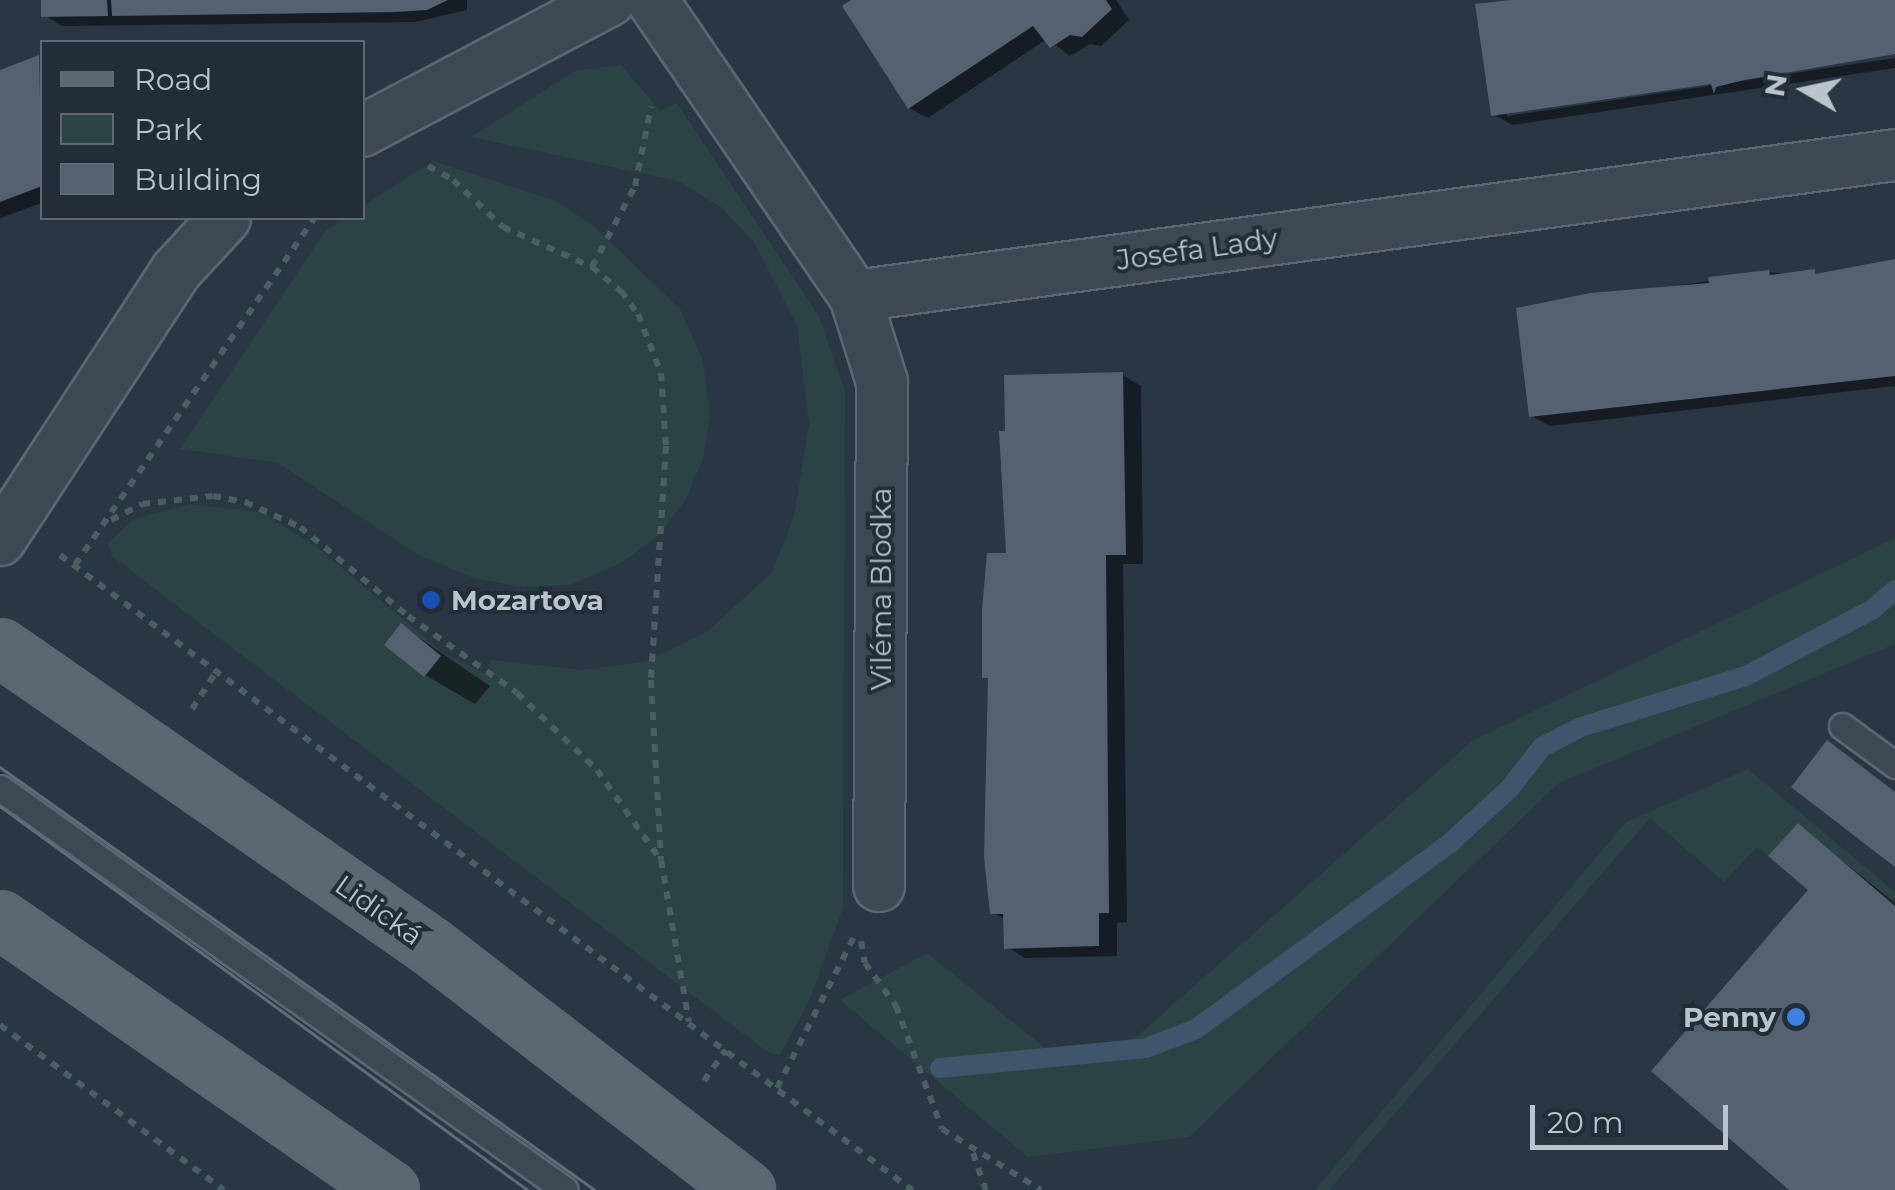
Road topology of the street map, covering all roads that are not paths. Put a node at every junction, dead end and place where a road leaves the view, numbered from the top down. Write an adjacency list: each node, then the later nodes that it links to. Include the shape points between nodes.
1 (610, 0): 3 (street)
2 (652, 0): 6 (street)
3 (365, 130)
4 (1895, 154): 6 (street, Josefa Lady)
5 (223, 220): 7 (street, via 176,270)
6 (855, 296): 12 (street, Viléma Blodka, via 882,382)
7 (6, 532)
8 (0, 647): 16 (main road, Lidická, via 429,945)
9 (1842, 726): 10 (lane)
10 (1895, 764)
11 (0, 788): 15 (lane)
12 (879, 886)
13 (0, 920): 14 (main road)
14 (390, 1190)
15 (565, 1190)
16 (746, 1190)

